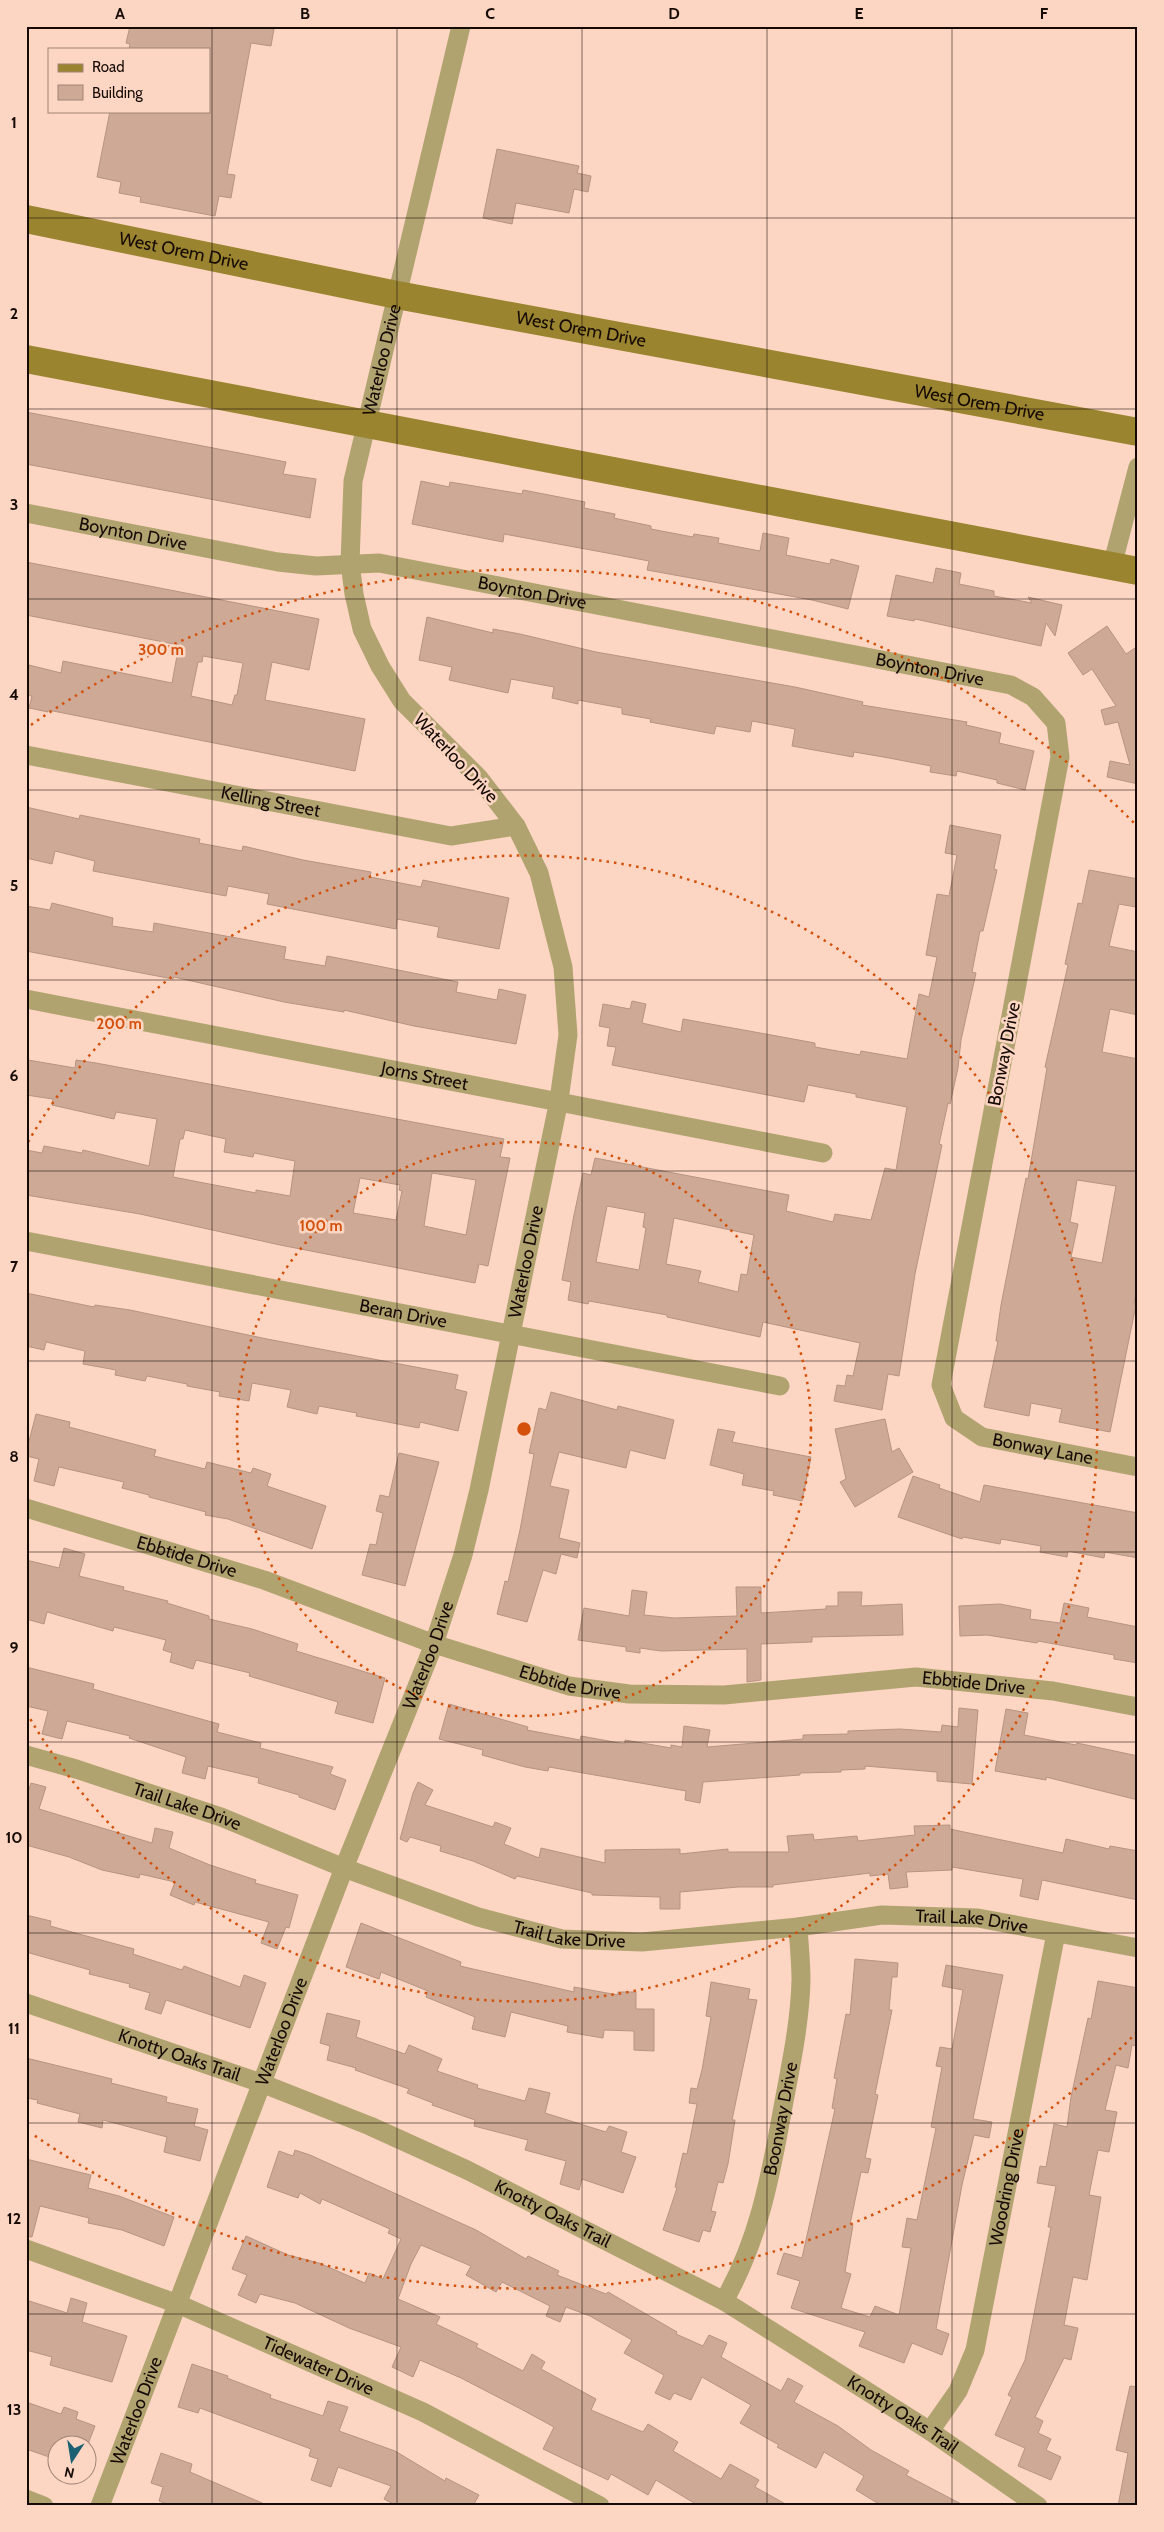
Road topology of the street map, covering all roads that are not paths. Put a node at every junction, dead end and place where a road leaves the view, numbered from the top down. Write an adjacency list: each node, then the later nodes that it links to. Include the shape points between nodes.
1 (460, 26): 3 (street, Waterloo Drive)
2 (26, 219): 3 (main road, West Orem Drive)
3 (397, 295): 5 (street, Waterloo Drive); 6 (main road, West Orem Drive)
4 (26, 359): 5 (main road)
5 (368, 425): 9 (street, Waterloo Drive, via 353,481); 10 (main road)
6 (1138, 432)
7 (1138, 467): 10 (street)
8 (26, 513): 9 (street, Boynton Drive, via 278,562 316,566)
9 (350, 563): 11 (street, Boynton Drive, via 380,563 1011,685); 13 (street, Waterloo Drive, via 362,630 402,701 479,778)
10 (1125, 569)
11 (1033, 697): 20 (street, Bonway Drive, via 1056,723 1060,757 941,1385)
12 (26, 755): 13 (street, Kelling Street, via 451,836)
13 (516, 826): 15 (street, Waterloo Drive, via 539,873 563,967 568,1035)
14 (26, 999): 15 (street, Jorns Street)
15 (559, 1100): 16 (street, Jorns Street); 18 (street, Waterloo Drive)
16 (823, 1153)
17 (26, 1241): 18 (street, Beran Drive)
18 (512, 1335): 19 (street, Beran Drive); 23 (street, Waterloo Drive, via 463,1555)
19 (780, 1386)
20 (954, 1418): 21 (street, Bonway Lane, via 982,1437)
21 (1138, 1468)
22 (26, 1508): 23 (street, Ebbtide Drive, via 264,1580)
23 (434, 1644): 24 (street, Ebbtide Drive, via 569,1686 629,1694 724,1696 916,1677 1053,1691); 26 (street, Waterloo Drive)
24 (1138, 1707)
25 (26, 1754): 26 (street, Trail Lake Drive, via 221,1818)
26 (344, 1868): 27 (street, Trail Lake Drive, via 478,1917 562,1939 642,1942); 31 (street, Waterloo Drive)
27 (798, 1927): 28 (street, Trail Lake Drive, via 882,1914 978,1918); 33 (street, Boonway Drive, via 801,1979 797,2028 779,2129 752,2244)
28 (1056, 1933): 29 (street, Trail Lake Drive); 35 (street, Woodring Drive, via 975,2350 958,2391)
29 (1138, 1948)
30 (26, 2003): 31 (street, Knotty Oaks Trail)
31 (261, 2083): 33 (street, Knotty Oaks Trail, via 370,2126 467,2170); 34 (street, Waterloo Drive)
32 (26, 2249): 34 (street, Tidewater Drive)
33 (724, 2301): 35 (street, Knotty Oaks Trail)
34 (178, 2304): 38 (street, Waterloo Drive); 39 (street, Tidewater Drive, via 423,2412)
35 (930, 2431): 40 (street, Knotty Oaks Trail)
36 (26, 2499): 37 (street)
37 (44, 2506)
38 (100, 2506)
39 (600, 2506)
40 (1038, 2506)

